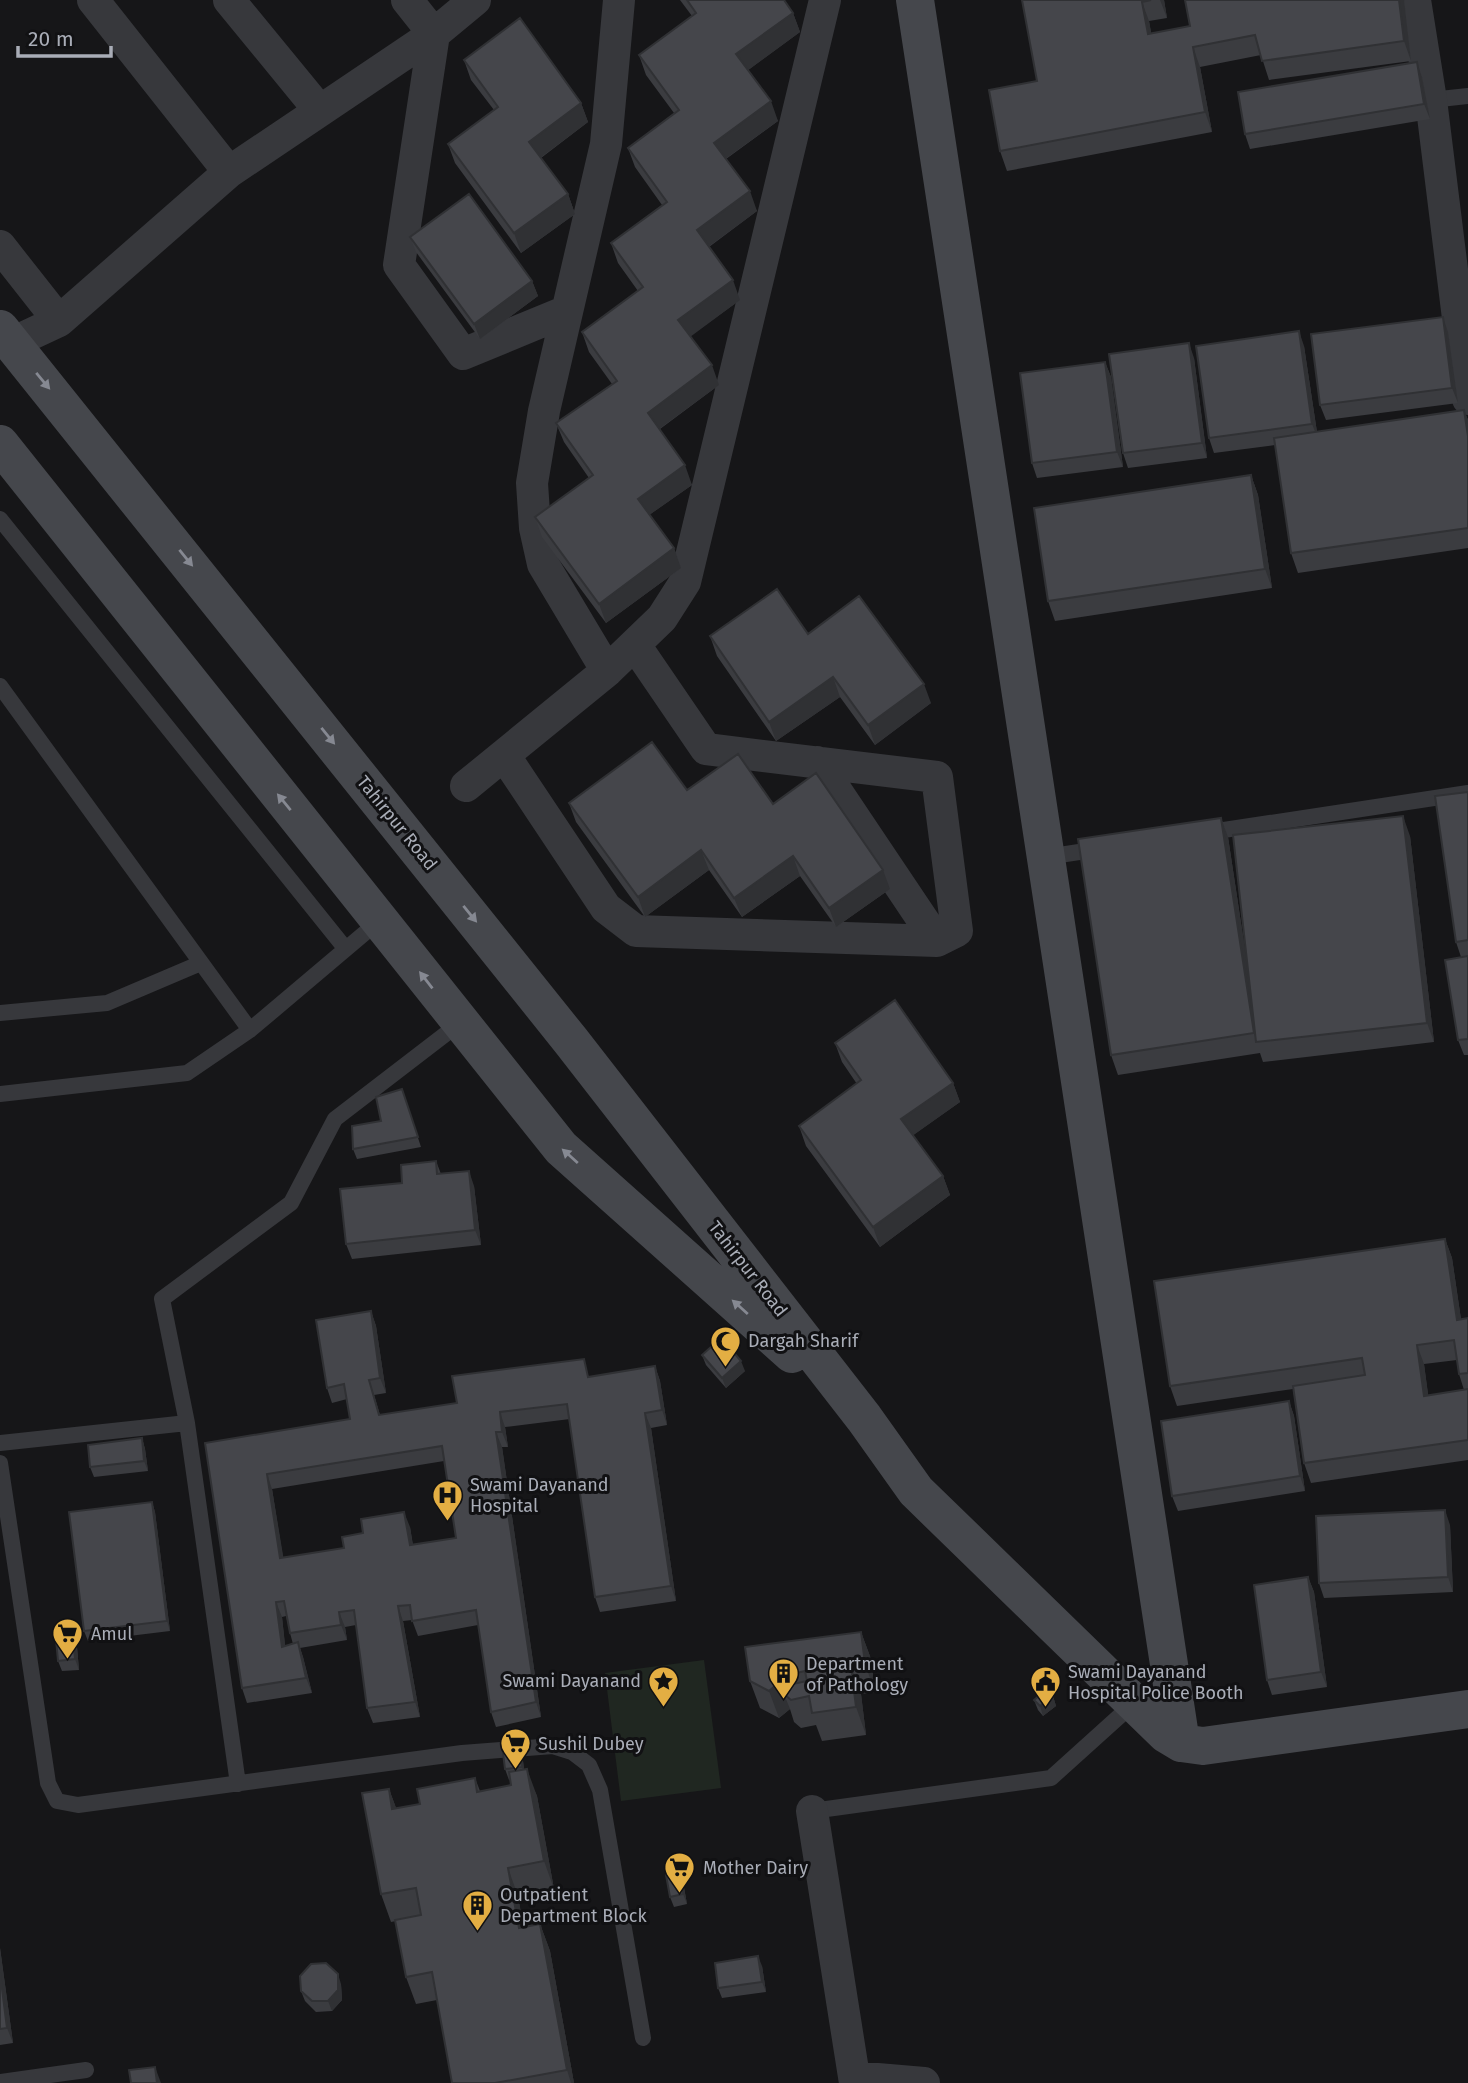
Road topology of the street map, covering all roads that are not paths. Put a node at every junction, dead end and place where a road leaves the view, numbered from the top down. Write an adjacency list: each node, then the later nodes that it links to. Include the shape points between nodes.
1 (93, 0): 13 (street)
2 (229, 0): 12 (street)
3 (407, 0): 9 (street)
4 (475, 0): 9 (street)
5 (619, 0): 16 (street, via 606,144)
6 (825, 0): 22 (street, via 684,582 662,618)
7 (915, 0): 31 (main road)
8 (1415, 0): 11 (street)
9 (435, 34): 12 (street); 16 (street, via 399,265 463,354)
10 (1468, 96): 11 (lane)
11 (1431, 100): 15 (street)
12 (320, 111): 13 (street)
13 (229, 172): 17 (street)
14 (0, 246): 17 (street)
15 (1459, 265): 19 (street)
16 (567, 312): 23 (street, via 532,483 535,528 542,564)
17 (59, 321): 18 (street)
18 (4, 341): 40 (main road, Tahirpur Road, one-way to 40, via 96,445)
19 (1467, 391)
20 (0, 444): 32 (main road, Tahirpur Road, one-way to 20)
21 (0, 519): 34 (lane)
22 (635, 645): 23 (street); 26 (street, via 706,749)
23 (607, 671): 25 (street)
24 (0, 686): 35 (lane)
25 (504, 755): 27 (street); 33 (street, via 606,908 636,931)
26 (817, 762): 33 (street); 33 (street, via 937,777 957,931)
27 (466, 786)
28 (1468, 793): 29 (lane)
29 (1182, 836)
30 (1114, 846): 31 (lane)
31 (1046, 857): 48 (main road)
32 (379, 921): 34 (lane); 37 (main road, Tahirpur Road, one-way to 32)
33 (937, 941)
34 (345, 948): 38 (lane)
35 (201, 963): 36 (lane, via 107,1003); 38 (lane)
36 (0, 1013)
37 (460, 1023): 41 (main road, Tahirpur Road, one-way to 37, via 561,1148); 43 (lane, via 335,1119 291,1203 162,1299)
38 (250, 1030): 39 (lane, via 187,1073)
39 (0, 1094)
40 (675, 1175): 41 (main road); 42 (main road, Tahirpur Road)
41 (631, 1210): 42 (main road, Tahirpur Road, one-way to 41)
42 (864, 1418): 46 (main road, via 916,1491)
43 (187, 1423): 44 (lane); 49 (lane)
44 (0, 1443)
45 (0, 1463): 49 (lane, via 48,1783 57,1801 78,1805)
46 (1133, 1704): 48 (main road); 50 (lane, via 1051,1778)
47 (1468, 1709): 48 (main road, via 1203,1746)
48 (1181, 1743)
49 (238, 1784): 51 (lane, via 462,1753 553,1746 572,1752 589,1765 600,1790)
50 (812, 1811): 53 (street)
51 (643, 2038)
52 (86, 2070): 54 (lane)
53 (855, 2080): 55 (street)
54 (0, 2082)
55 (924, 2083)

